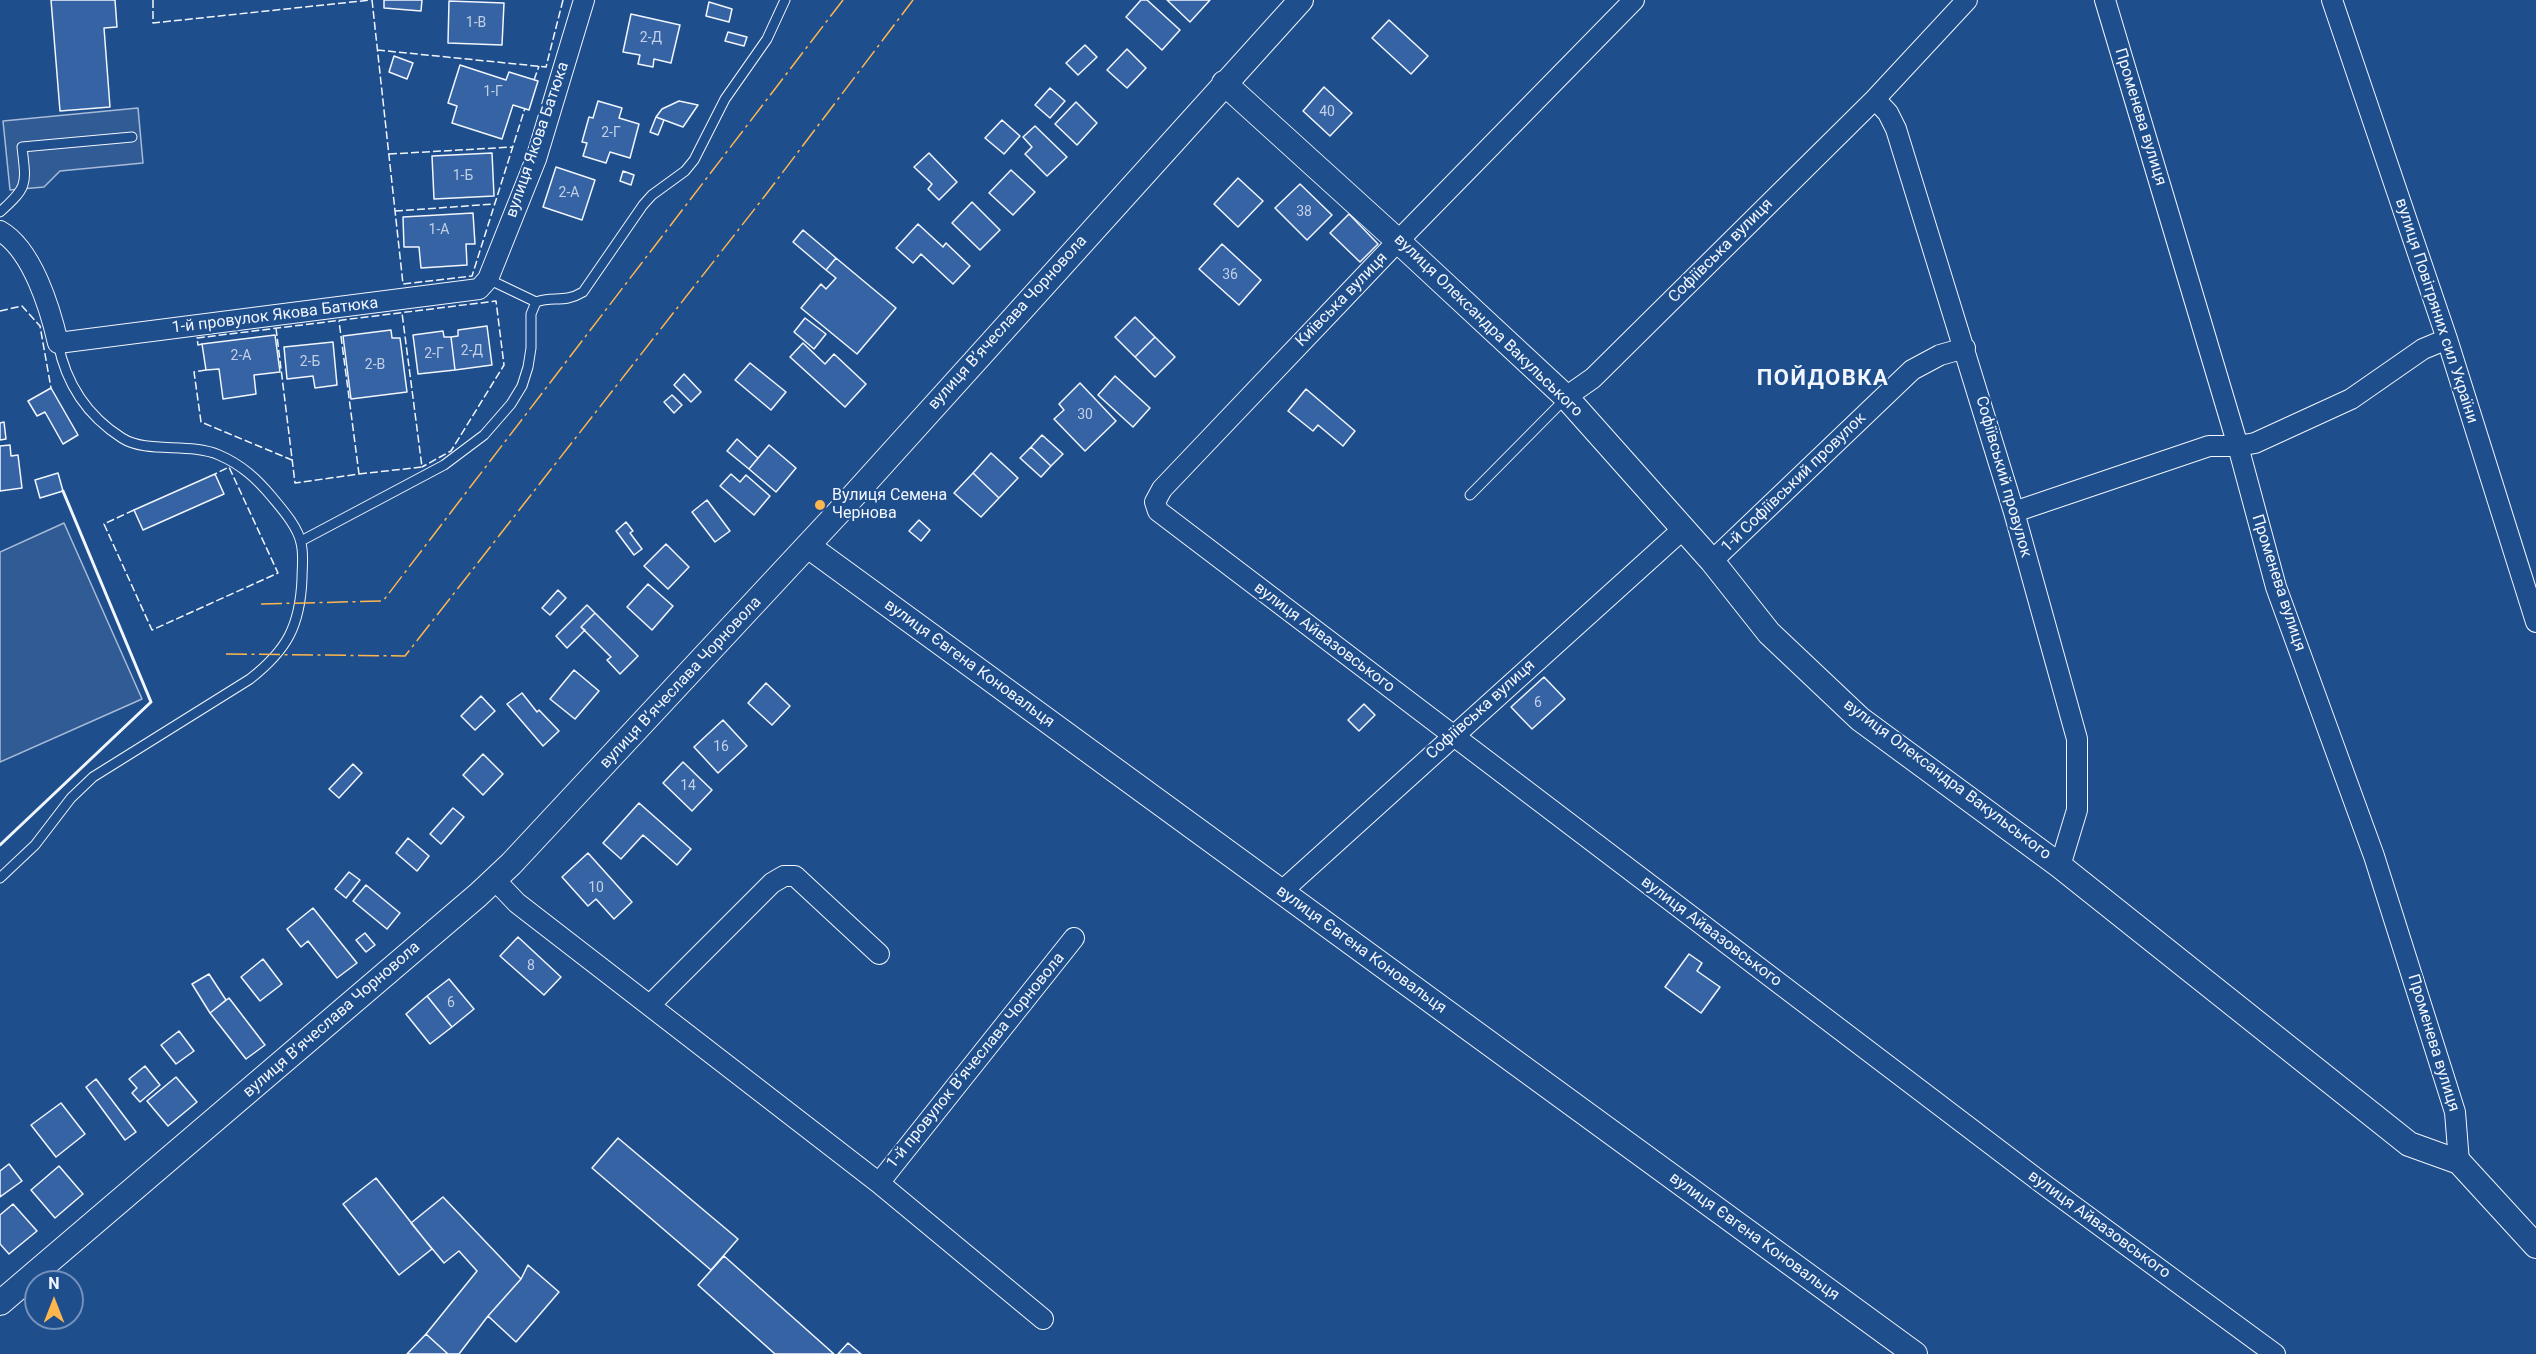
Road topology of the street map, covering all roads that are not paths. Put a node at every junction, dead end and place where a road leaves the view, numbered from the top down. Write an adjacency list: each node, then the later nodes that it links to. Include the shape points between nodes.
1 (584, 0): 14 (street, вулиця Якова Батюка, via 536,159)
2 (785, 0): 15 (lane, via 767,39 725,99 708,136 685,171 651,195 582,292 573,298)
3 (1301, 0): 8 (street, вулиця Вʼячеслава Чорновола)
4 (1634, 0): 13 (street, Київська вулиця)
5 (1967, 0): 9 (street, Софіївська вулиця)
6 (2105, 0): 20 (street, Променева вулиця)
7 (2332, 0): 16 (street, вулиця Повітряних сил України)
8 (1224, 83): 13 (street, вулиця Олександра Вакульського); 26 (street, вулиця Вʼячеслава Чорновола)
9 (1875, 99): 18 (street, Софіївський провулок, via 1896,129); 19 (street, Софіївська вулиця, via 1593,378)
10 (132, 137): 11 (lane, via 22,147 23,189)
11 (0, 212)
12 (0, 231): 17 (street, via 28,258)
13 (1398, 241): 19 (street, вулиця Олександра Вакульського); 22 (street, Київська вулиця, via 1162,489)
14 (488, 279): 15 (lane); 17 (street, 1-й провулок Якова Батюка, via 472,291)
15 (536, 302): 25 (lane, via 522,386 484,435 444,465)
16 (2447, 339): 20 (street, via 2423,350 2351,399 2255,443); 28 (street, вулиця Повітряних сил України)
17 (58, 343): 25 (lane, via 71,385 101,422 125,440 140,445 195,448 237,463 280,507)
18 (1965, 348): 23 (street, Софіївський провулок); 27 (street, 1-й Софіївський провулок, via 1940,355 1912,370)
19 (1566, 398): 21 (lane, Софіївська вулиця); 24 (street, вулиця Олександра Вакульського)
20 (2238, 446): 23 (street, via 2209,446); 37 (street, Променева вулиця, via 2276,587 2374,856 2455,1112)
21 (1470, 495)
22 (1155, 502): 29 (street, вулиця Айвазовського, via 1158,511)
23 (2014, 512): 30 (street, Софіївський провулок, via 2077,739 2077,810)
24 (1682, 530): 27 (street, вулиця Олександра Вакульського); 29 (street, Софіївська вулиця)
25 (301, 541): 31 (lane, via 303,568 297,620 270,663 93,777 71,798 35,845)
26 (808, 546): 32 (street, вулиця Вʼячеслава Чорновола); 33 (street, вулиця Євгена Коновальця)
27 (1712, 561): 30 (street, вулиця Олександра Вакульського, via 1769,633 1860,719)
28 (2536, 622)
29 (1452, 737): 33 (street, Софіївська вулиця); 43 (street, вулиця Айвазовського)
30 (2060, 866): 37 (street, вулиця Олександра Вакульського, via 2409,1144)
31 (0, 878)
32 (495, 880): 36 (street, 1-й провулок Вʼячеслава Чорновола, via 517,903); 40 (street, вулиця Вʼячеслава Чорновола)
33 (1281, 892): 42 (street, вулиця Євгена Коновальця)
34 (1074, 939): 38 (street, 1-й провулок Вʼячеслава Чорновола)
35 (879, 954): 36 (street, via 795,876 783,876)
36 (650, 1005): 38 (street, 1-й провулок Вʼячеслава Чорновола)
37 (2459, 1162): 39 (street, вулиця Олександра Вакульського)
38 (879, 1183): 41 (street, 1-й провулок Вʼячеслава Чорновола)
39 (2536, 1246)
40 (0, 1303)
41 (1043, 1319)
42 (1915, 1354)
43 (2275, 1354)

